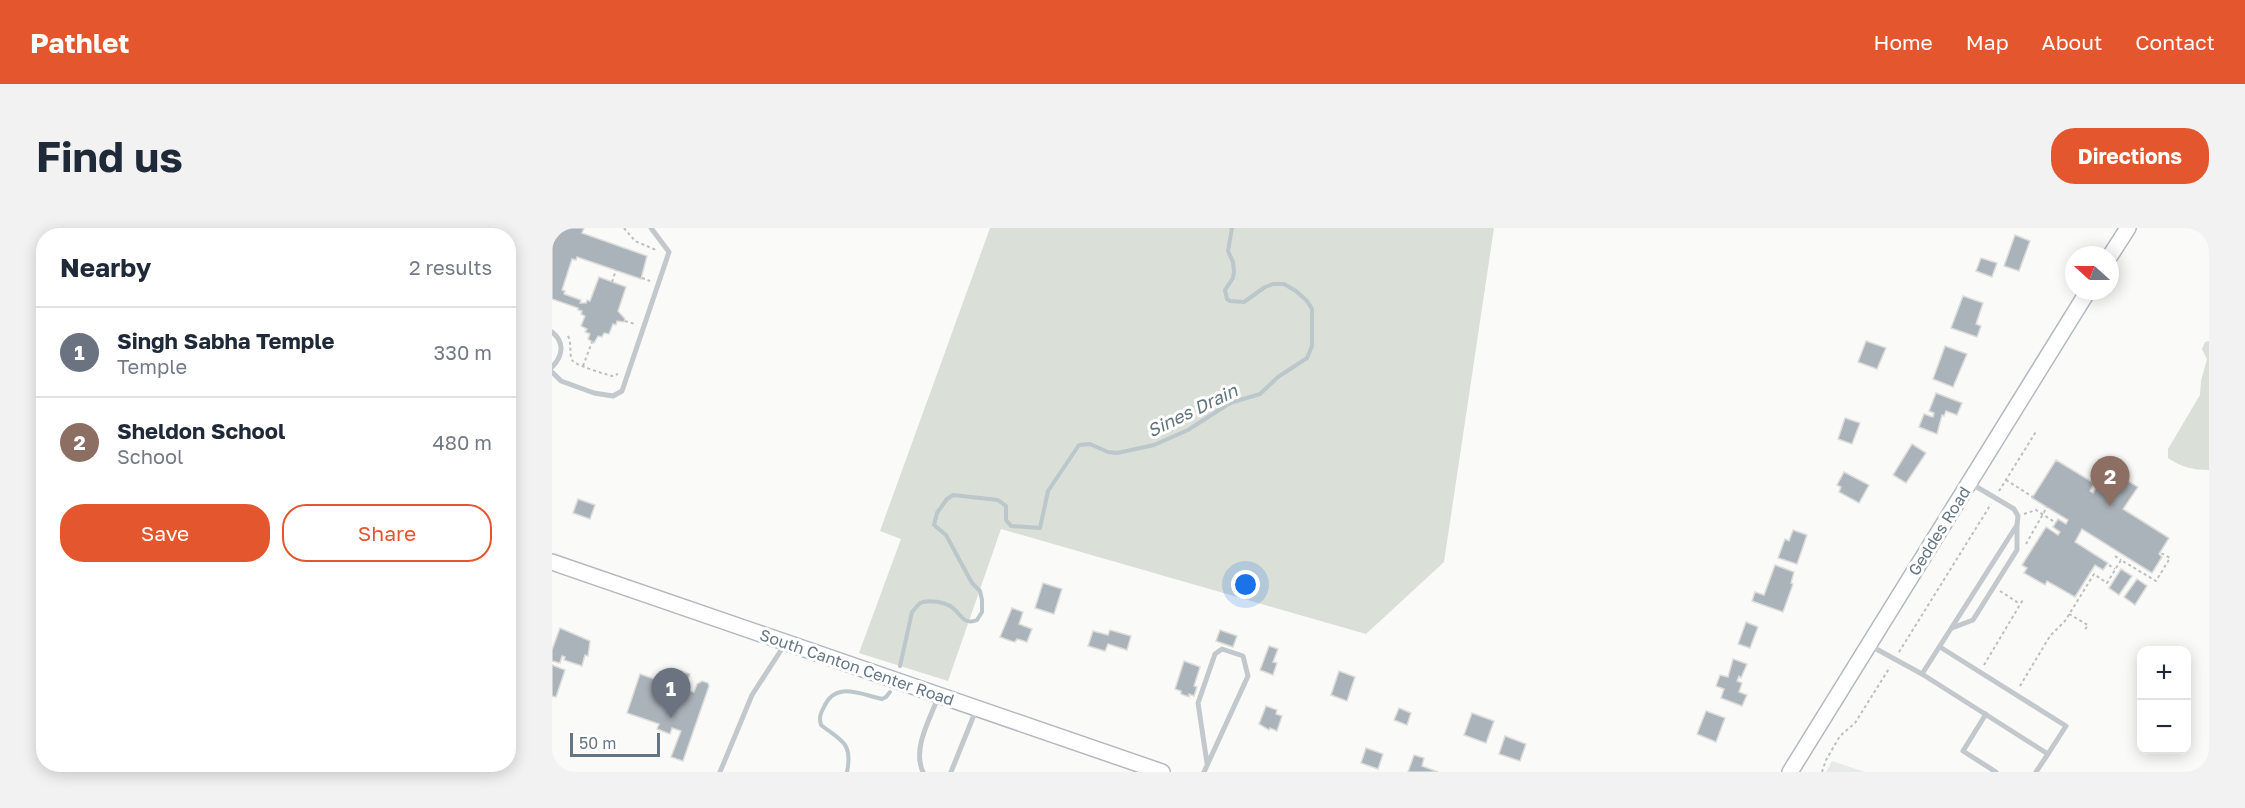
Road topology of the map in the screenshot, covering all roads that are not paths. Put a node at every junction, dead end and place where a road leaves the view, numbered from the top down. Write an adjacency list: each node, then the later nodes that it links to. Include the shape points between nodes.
1 (651, 228): 7 (lane, via 669,252 622,391 613,396 594,393 561,381)
2 (2128, 228): 3 (main road)
3 (2116, 246)
4 (2082, 300): 8 (main road, Geddes Road)
5 (552, 332): 6 (lane, via 562,352)
6 (552, 367)
7 (552, 372)
8 (1969, 482): 9 (lane, via 2014,509); 13 (main road, Geddes Road)
9 (2017, 525): 11 (lane); 11 (lane, via 2017,550 1973,620)
10 (552, 562): 12 (main road, South Canton Center Road)
11 (1951, 629): 14 (lane)
12 (785, 642): 16 (main road, South Canton Center Road); 21 (lane, via 752,695)
13 (1868, 644): 15 (lane); 26 (main road, Geddes Road)
14 (1940, 646): 15 (lane); 19 (lane, via 2066,726)
15 (1922, 674): 18 (lane)
16 (939, 696): 17 (main road, South Canton Center Road); 22 (lane, via 918,751)
17 (977, 708): 23 (lane); 24 (main road, South Canton Center Road)
18 (1986, 714): 19 (lane); 27 (lane, via 1963,750)
19 (2048, 754): 28 (lane)
20 (1207, 763): 20 (lane, via 1248,676 1244,656 1222,649 1215,654 1198,703); 25 (lane)
21 (720, 772)
22 (923, 772)
23 (951, 772)
24 (1162, 772)
25 (1204, 772)
26 (1790, 772)
27 (1996, 772)
28 (2036, 772)

